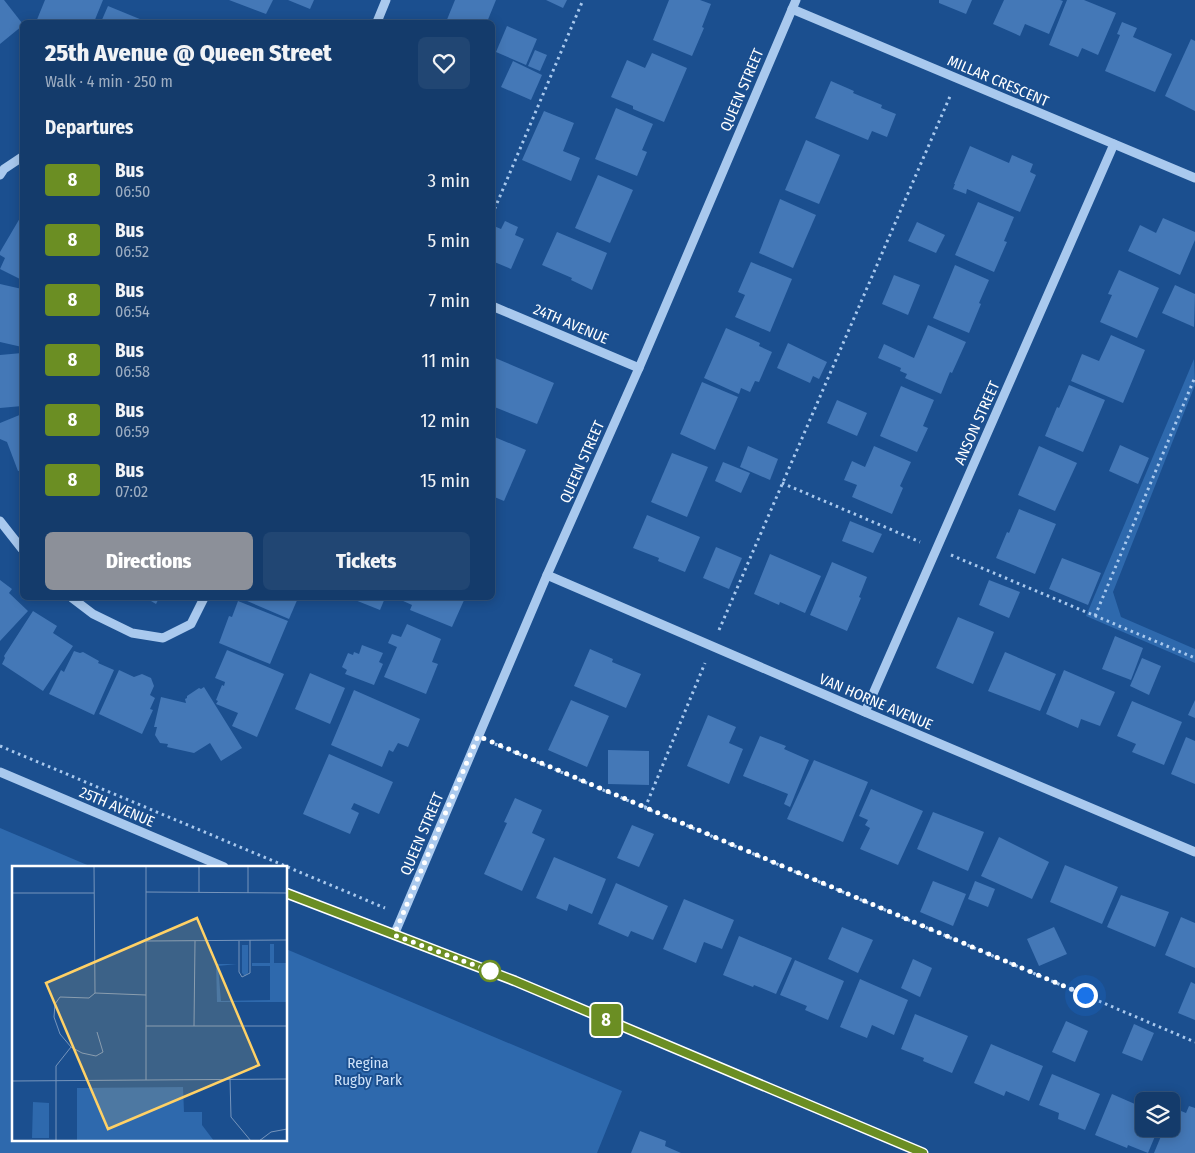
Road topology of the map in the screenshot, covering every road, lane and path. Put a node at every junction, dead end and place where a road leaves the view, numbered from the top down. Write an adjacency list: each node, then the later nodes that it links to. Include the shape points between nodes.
1 (386, 0): 5 (street)
2 (583, 0): 11 (path)
3 (796, 0): 4 (street, QUEEN STREET)
4 (792, 9): 6 (street, MILLAR CRESCENT); 13 (street, QUEEN STREET)
5 (378, 20)
6 (957, 79): 7 (street, MILLAR CRESCENT); 20 (path)
7 (1114, 144): 10 (street, MILLAR CRESCENT); 22 (street, ANSON STREET)
8 (20, 159): 9 (street)
9 (0, 175)
10 (1195, 178)
11 (495, 208)
12 (495, 307): 13 (street, 24TH AVENUE)
13 (638, 368): 17 (street, QUEEN STREET)
14 (1195, 377): 21 (path, via 1095,616)
15 (0, 522): 16 (street)
16 (20, 547)
17 (547, 575): 20 (street, VAN HORNE AVENUE); 23 (street, QUEEN STREET)
18 (75, 600): 19 (street, via 93,614 132,633 162,638 191,624)
19 (203, 600)
20 (712, 646): 22 (street, VAN HORNE AVENUE); 26 (path)
21 (1195, 658)
22 (865, 712): 27 (street, VAN HORNE AVENUE)
23 (478, 736): 26 (path); 32 (street, QUEEN STREET)
24 (0, 746): 29 (path)
25 (0, 772): 28 (street, 25TH AVENUE)
26 (645, 808): 34 (path)
27 (1195, 852)
28 (222, 866)
29 (285, 866)
30 (288, 867): 32 (path)
31 (288, 894): 33 (street)
32 (402, 915): 33 (street, QUEEN STREET)
33 (394, 935): 35 (street, via 515,981)
34 (1195, 1042)
35 (923, 1153)

